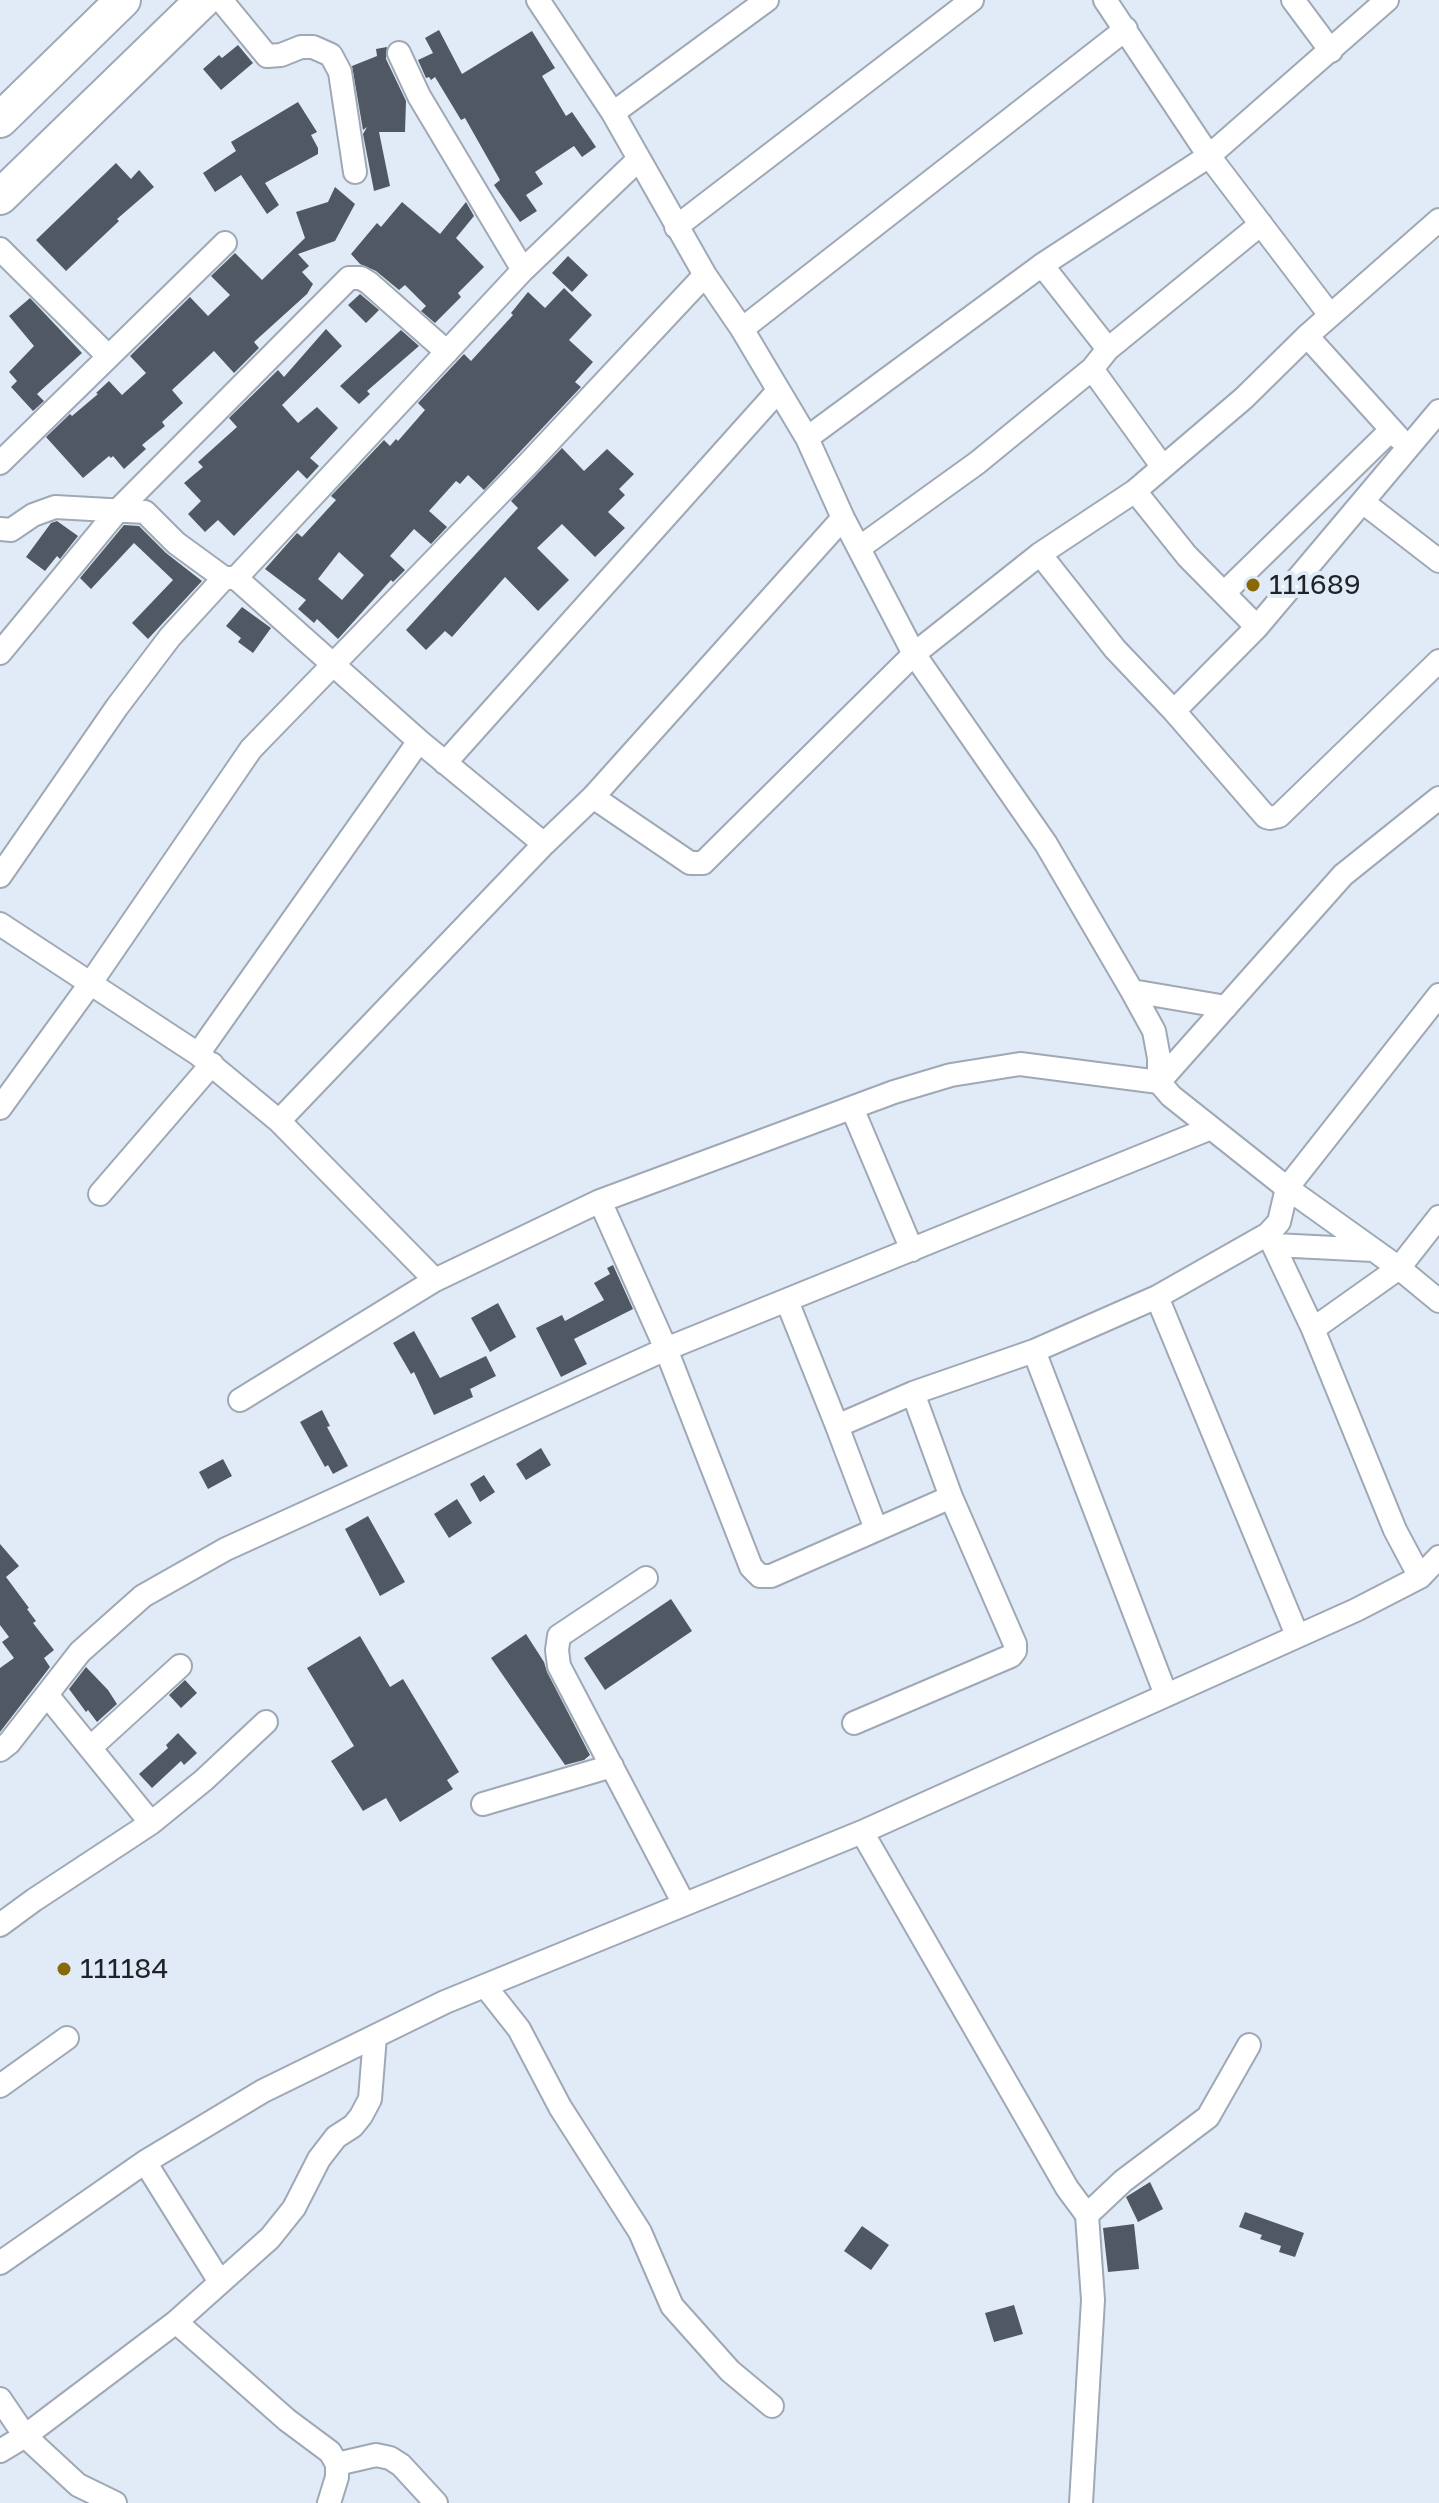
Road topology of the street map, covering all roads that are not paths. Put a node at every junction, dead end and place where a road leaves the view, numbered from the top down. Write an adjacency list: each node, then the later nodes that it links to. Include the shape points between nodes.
1 (123, 0): 14 (highway)
2 (203, 0): 18 (highway)
3 (221, 0): 17 (street, via 267,56 313,47 335,60)
4 (538, 0): 13 (street)
5 (767, 0): 13 (street)
6 (972, 0): 21 (street)
7 (1105, 0): 10 (street)
8 (1293, 0): 11 (street)
9 (1387, 0): 11 (street)
10 (1126, 29): 15 (street); 28 (street)
11 (1331, 51): 15 (street)
12 (399, 53): 25 (street)
13 (613, 113): 16 (street)
14 (0, 120)
15 (1209, 156): 20 (street); 24 (street)
16 (638, 160): 21 (street); 25 (street)
17 (355, 172)
18 (0, 197)
19 (1439, 220): 27 (street)
20 (1261, 224): 27 (street); 30 (street)
21 (676, 227): 26 (street)
22 (225, 243): 32 (street)
23 (0, 249): 32 (street)
24 (1042, 265): 30 (street); 37 (street)
25 (523, 270): 31 (street)
26 (705, 275): 28 (street); 55 (street)
27 (1330, 315): 29 (street)
28 (742, 329): 34 (street)
29 (1307, 336): 36 (street); 40 (street, via 1244,398)
30 (1108, 349): 33 (street)
31 (447, 352): 43 (street, via 369,283 349,278); 49 (street)
32 (108, 356): 39 (street)
33 (1092, 369): 40 (street); 46 (street, via 977,463)
34 (778, 391): 37 (street); 58 (street)
35 (1439, 411): 38 (street)
36 (1391, 430): 38 (street); 50 (street)
37 (807, 438): 44 (street)
38 (1409, 448): 42 (street)
39 (0, 463)
40 (1162, 466): 41 (street)
41 (1135, 491): 47 (street); 50 (street)
42 (1364, 503): 48 (street); 51 (street)
43 (119, 509): 45 (street, via 55,507 11,530); 49 (street, via 145,512 176,543); 52 (street)
44 (843, 518): 46 (street); 59 (street)
45 (0, 529)
46 (859, 548): 53 (street)
47 (1040, 554): 53 (street); 56 (street, via 1115,649)
48 (1439, 561)
49 (230, 578): 55 (street); 62 (street, via 170,637)
50 (1224, 593): 51 (street)
51 (1257, 627): 56 (street)
52 (0, 653)
53 (914, 654): 59 (street, via 703,863 690,863); 65 (street, via 1046,844)
54 (1439, 661): 56 (street, via 1275,818 1266,817)
55 (331, 665): 57 (street); 64 (street, via 251,749)
56 (1174, 711)
57 (419, 741): 58 (street); 68 (street)
58 (445, 763): 61 (street)
59 (593, 797): 61 (street)
60 (1439, 798): 67 (street, via 1343,875)
61 (544, 844): 72 (street)
62 (0, 876)
63 (0, 924): 64 (street)
64 (90, 984): 68 (street); 70 (street)
65 (1132, 991): 67 (street); 69 (street, via 1154,1031)
66 (1439, 995): 74 (street)
67 (1226, 1007): 69 (street)
68 (205, 1059): 72 (street); 75 (street)
69 (1159, 1082): 71 (street, via 1020,1064 951,1075); 73 (street)
70 (2, 1100)
71 (852, 1108): 76 (street); 79 (street)
72 (279, 1121): 82 (street)
73 (1211, 1128): 74 (street); 79 (street)
74 (1287, 1188): 78 (street); 80 (street)
75 (100, 1194)
76 (600, 1201): 82 (street); 87 (street)
77 (1439, 1217): 81 (street)
78 (1272, 1240): 80 (street); 83 (street); 86 (street)
79 (912, 1250): 84 (street)
80 (1373, 1250): 81 (street)
81 (1399, 1268): 85 (street); 86 (street)
82 (435, 1280): 90 (street)
83 (1157, 1297): 88 (street); 97 (street)
84 (787, 1301): 87 (street); 91 (street)
85 (1439, 1301)
86 (1313, 1329): 95 (street, via 1395,1530)
87 (666, 1349): 93 (street, via 751,1567 760,1576 771,1576); 99 (street, via 226,1549 143,1596 80,1652)
88 (1034, 1351): 89 (street); 100 (street)
89 (913, 1393): 91 (street); 92 (street)
90 (240, 1400)
91 (837, 1426): 93 (street)
92 (951, 1497): 93 (street); 102 (street, via 1015,1651)
93 (876, 1529)
94 (1439, 1557): 95 (street)
95 (1420, 1577): 97 (street)
96 (646, 1578): 105 (street, via 559,1636 559,1666)
97 (1297, 1635): 100 (street)
98 (180, 1666): 104 (street)
99 (47, 1695): 103 (street); 104 (street)
100 (1166, 1695): 108 (street)
101 (266, 1722): 107 (street)
102 (854, 1723)
103 (3, 1741)
104 (90, 1748): 107 (street)
105 (612, 1766): 106 (street); 109 (street)
106 (483, 1804)
107 (151, 1823): 110 (street)
108 (862, 1832): 109 (street); 117 (street)
109 (684, 1904): 111 (street)
110 (0, 1925)
111 (485, 1986): 112 (street); 122 (street, via 519,2029 560,2107 640,2232 672,2306 730,2371)
112 (375, 2036): 116 (street, via 263,2091); 119 (street, via 370,2099 361,2116 326,2150 294,2208 270,2238)
113 (67, 2038): 115 (street)
114 (1249, 2045): 117 (street, via 1208,2117)
115 (0, 2086)
116 (145, 2162): 118 (street); 119 (street)
117 (1087, 2215): 129 (street, via 1093,2300)
118 (0, 2263)
119 (220, 2282): 120 (street)
120 (176, 2322): 123 (street); 125 (street, via 330,2452)
121 (0, 2399): 123 (street)
122 (772, 2406)
123 (25, 2436): 124 (street); 126 (street, via 78,2485)
124 (0, 2451)
125 (337, 2464): 127 (street); 128 (street, via 376,2455 390,2458)
126 (115, 2503)
127 (329, 2503)
128 (436, 2503)
129 (1081, 2503)

